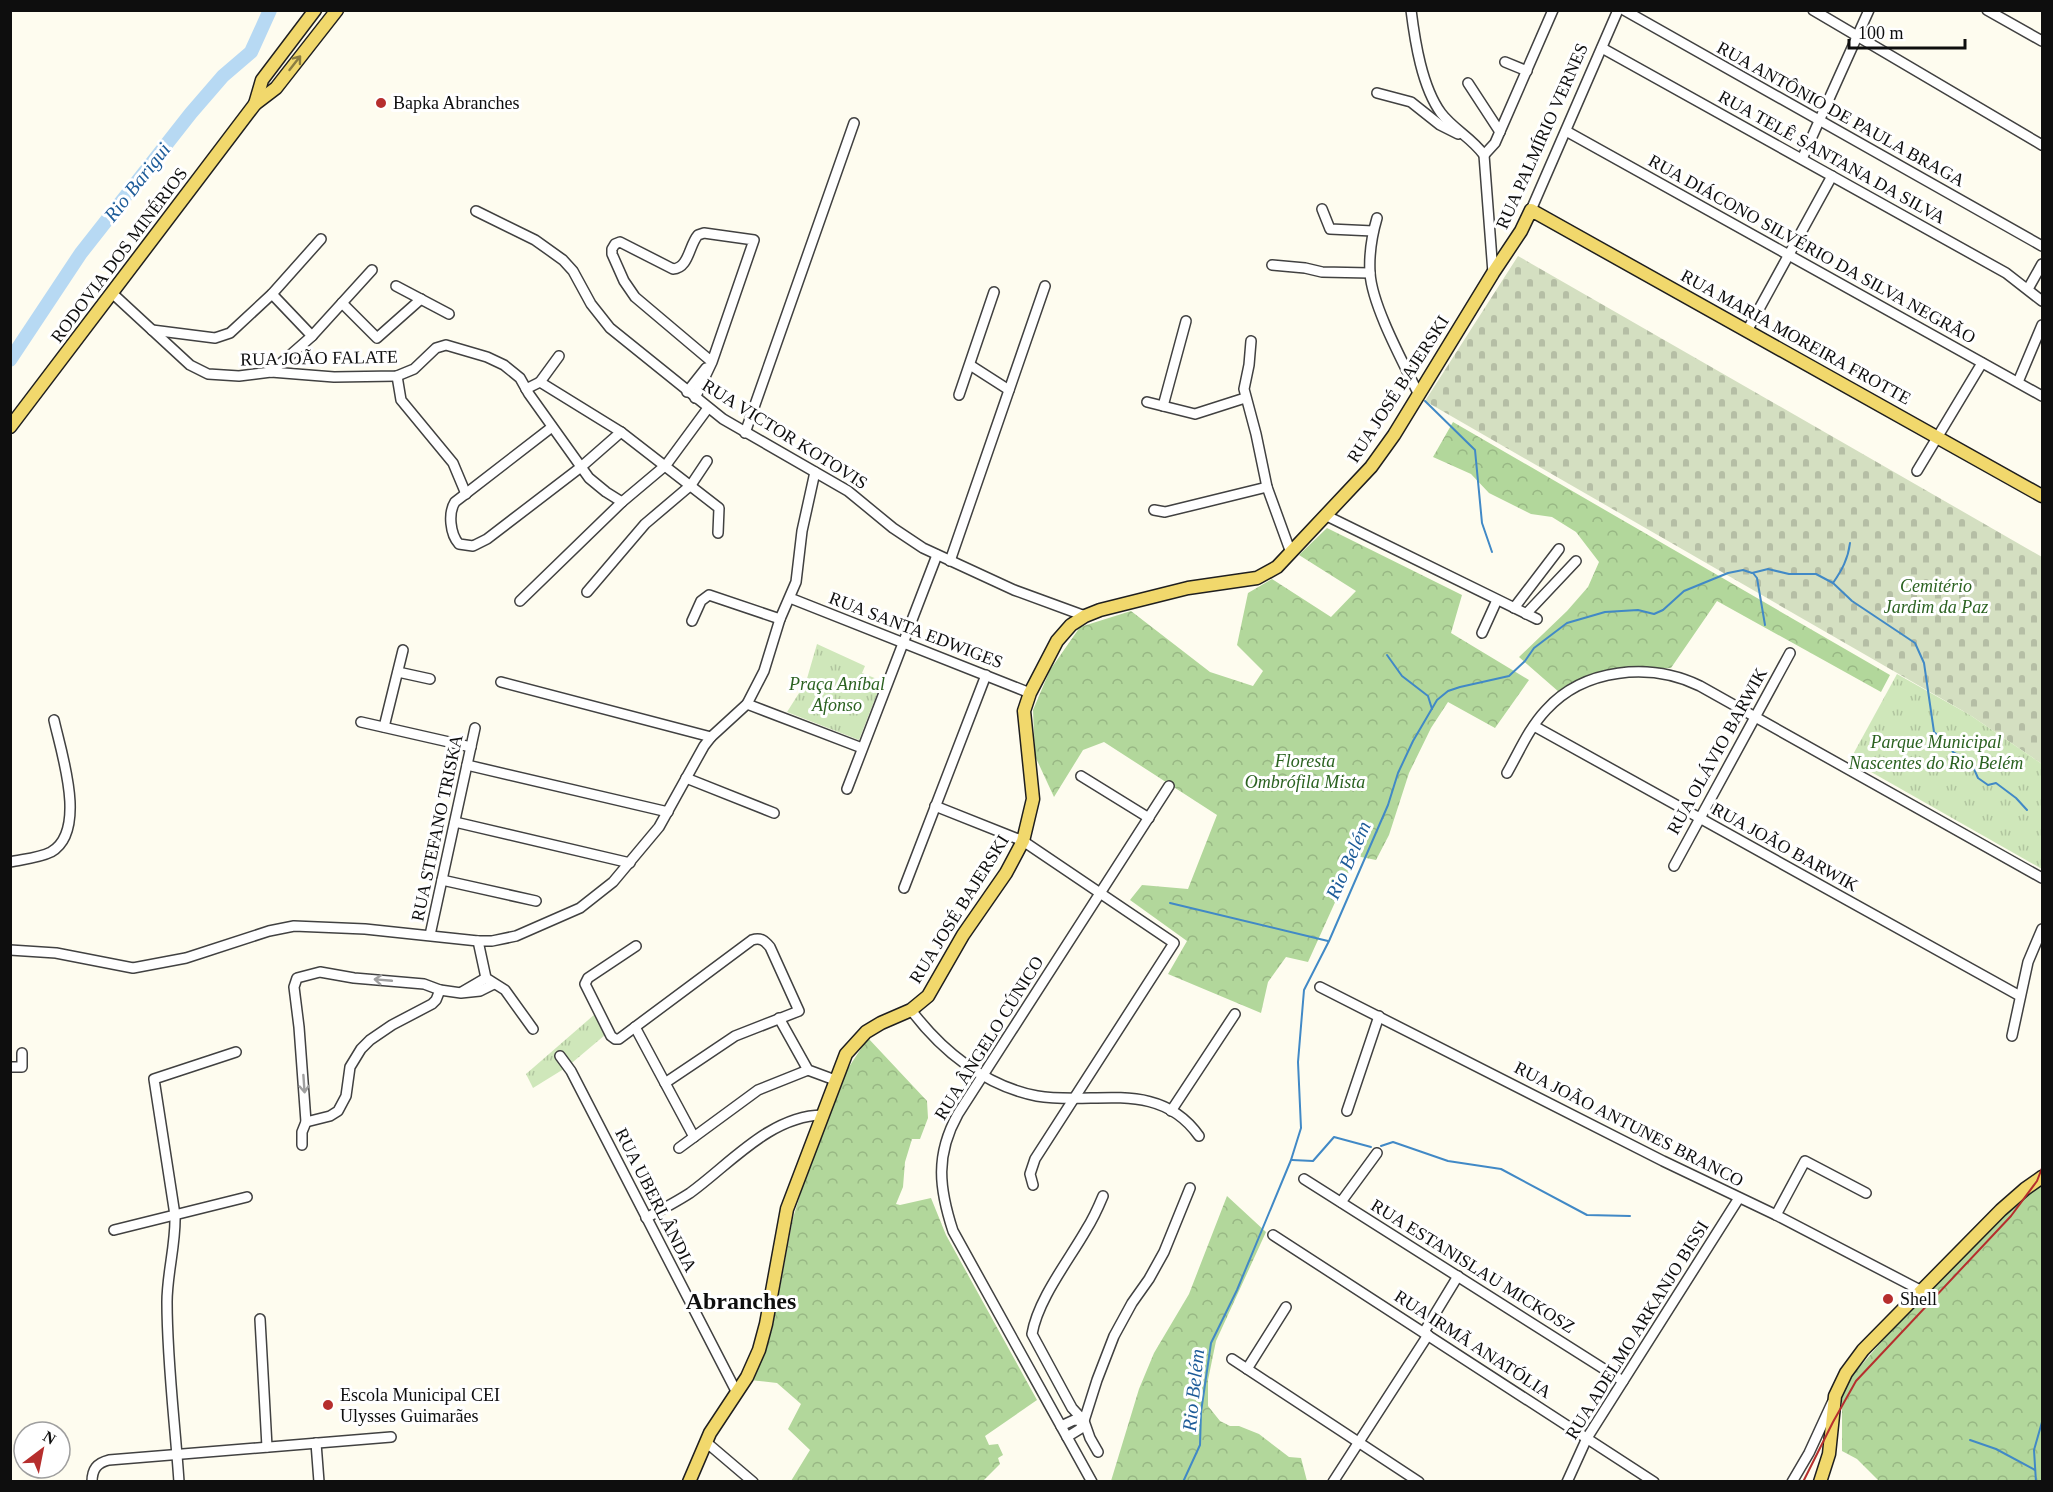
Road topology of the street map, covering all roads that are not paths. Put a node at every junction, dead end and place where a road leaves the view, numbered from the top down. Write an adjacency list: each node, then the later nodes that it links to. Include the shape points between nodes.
1 (315, 10): 17 (main road, RODOVIA DOS MINÉRIOS, via 262,80)
2 (337, 10): 17 (main road, RODOVIA DOS MINÉRIOS, one-way to 2, via 276,88)
3 (1411, 10): 22 (street, via 1423,70 1436,105 1449,122)
4 (1553, 10): 14 (street)
5 (1618, 10): 12 (street, RUA PALMÍRIO VERNES)
6 (1624, 10): 18 (street, RUA ANTÔNIO DE PAULA BRAGA)
7 (1813, 10): 10 (street)
8 (1869, 10): 10 (street)
9 (1987, 10): 11 (street)
10 (1857, 36): 18 (street); 23 (street)
11 (2043, 41)
12 (1602, 48): 20 (street, RUA PALMÍRIO VERNES); 25 (street, RUA TELÊ SANTANA DA SILVA)
13 (1505, 62): 14 (street)
14 (1527, 71): 21 (street)
15 (1468, 83): 21 (street)
16 (1377, 93): 22 (street, via 1411,102 1448,130)
17 (255, 104): 44 (main road, RODOVIA DOS MINÉRIOS)
18 (1819, 120): 25 (street); 33 (street, RUA ANTÔNIO DE PAULA BRAGA)
19 (854, 123): 79 (street)
20 (1566, 131): 28 (street, RUA PALMÍRIO VERNES); 34 (street, RUA DIÁCONO SILVÉRIO DA SILVA NEGRÃO)
21 (1500, 132): 24 (street)
22 (1472, 140): 24 (street)
23 (2043, 144)
24 (1484, 155): 39 (street)
25 (1802, 159): 26 (street, RUA TELÊ SANTANA DA SILVA)
26 (1832, 176): 34 (street); 42 (street, RUA TELÊ SANTANA DA SILVA)
27 (1322, 209): 31 (street, via 1330,229)
28 (1531, 210): 39 (main road, RUA PALMÍRIO VERNES); 53 (main road, RUA MARIA MOREIRA FROTTE)
29 (476, 211): 67 (street, RUA VICTOR KOTOVIS, via 535,240 562,260 610,328)
30 (1377, 218): 31 (street)
31 (1373, 231): 38 (street)
32 (321, 239): 45 (street)
33 (2043, 246)
34 (1788, 255): 53 (street); 59 (street, RUA DIÁCONO SILVÉRIO DA SILVA NEGRÃO)
35 (2043, 264): 42 (street)
36 (1272, 266): 38 (street)
37 (372, 270): 48 (street)
38 (1370, 273): 69 (street, via 1379,306)
39 (1493, 273): 69 (main road, RUA JOSÉ BAJERSKI)
40 (396, 286): 46 (street)
41 (1046, 286): 66 (street)
42 (2028, 289): 47 (street, RUA TELÊ SANTANA DA SILVA)
43 (994, 292): 60 (street)
44 (112, 293): 52 (street, RUA JOÃO FALATE); 76 (main road, RODOVIA DOS MINÉRIOS)
45 (272, 294): 52 (street, via 222,337); 54 (street)
46 (421, 299): 48 (street, via 377,338); 49 (street)
47 (2043, 301)
48 (342, 303): 54 (street)
49 (449, 314)
50 (1185, 321): 74 (street)
51 (2043, 325): 56 (street)
52 (152, 330): 61 (street, RUA JOÃO FALATE, via 202,372 239,376)
53 (1747, 331): 80 (main road, RUA MARIA MOREIRA FROTTE)
54 (312, 336): 61 (street)
55 (1251, 342): 72 (street)
56 (2038, 352): 64 (street)
57 (559, 356): 63 (street)
58 (712, 362): 58 (street, via 754,240 698,235 679,268 620,242 615,244 612,254 635,297); 67 (street); 71 (street)
59 (1982, 363): 64 (street, RUA DIÁCONO SILVÉRIO DA SILVA NEGRÃO); 80 (street)
60 (970, 365): 66 (street); 68 (street)
61 (271, 372): 62 (street, RUA JOÃO FALATE)
62 (397, 376): 65 (street, RUA JOÃO FALATE, via 409,372 436,348 446,345 496,361 520,378); 88 (street, via 401,400 453,463)
63 (540, 382): 65 (street); 78 (street)
64 (2018, 382): 70 (street, RUA DIÁCONO SILVÉRIO DA SILVA NEGRÃO)
65 (526, 389): 77 (street, RUA JOÃO FALATE)
66 (1009, 390): 97 (street)
67 (687, 392): 71 (street, RUA VICTOR KOTOVIS)
68 (959, 395)
69 (1419, 395): 92 (main road, RUA JOSÉ BAJERSKI, via 1371,467)
70 (2043, 396)
71 (695, 398): 75 (street, RUA VICTOR KOTOVIS)
72 (1245, 398): 74 (street, via 1195,414); 87 (street)
73 (1147, 402): 74 (street)
74 (1163, 406)
75 (708, 408): 79 (street, RUA VICTOR KOTOVIS); 82 (street)
76 (10, 427)
77 (552, 427): 83 (street, RUA JOÃO FALATE); 88 (street)
78 (621, 432): 82 (street); 83 (street)
79 (745, 433): 85 (street, RUA VICTOR KOTOVIS)
80 (1937, 437): 84 (street); 89 (main road, RUA MARIA MOREIRA FROTTE)
81 (707, 461): 86 (street)
82 (666, 465): 86 (street); 90 (street)
83 (581, 467): 88 (street, via 487,540 473,546 459,544 452,529 455,502); 90 (street, RUA JOÃO FALATE, via 598,486)
84 (1917, 471)
85 (815, 472): 96 (street, RUA VICTOR KOTOVIS, via 848,491 903,536); 100 (street)
86 (691, 485): 93 (street, via 719,508); 99 (street, via 645,524)
87 (1267, 487): 91 (street, via 1165,512); 95 (street)
88 (466, 495)
89 (2043, 496)
90 (622, 502): 102 (street)
91 (1154, 510)
92 (1327, 516): 95 (main road, RUA JOSÉ BAJERSKI); 101 (street)
93 (718, 533)
94 (1559, 549): 103 (street)
95 (1291, 553): 105 (main road, RUA JOSÉ BAJERSKI, via 1257,578 1148,597)
96 (937, 555): 97 (street, RUA VICTOR KOTOVIS); 110 (street)
97 (950, 561): 105 (street, RUA VICTOR KOTOVIS)
98 (1576, 561): 104 (street)
99 (587, 591)
100 (790, 598): 106 (street); 110 (street, RUA SANTA EDWIGES)
101 (1497, 600): 103 (street); 109 (street)
102 (520, 601)
103 (1514, 608): 104 (street)
104 (1526, 614): 107 (street)
105 (1084, 616): 117 (main road, RUA JOSÉ BAJERSKI, via 1057,641)
106 (780, 619): 108 (street, via 709,595 701,601); 118 (street, via 764,671)
107 (1537, 620)
108 (692, 621)
109 (1482, 633)
110 (903, 643): 114 (street, RUA SANTA EDWIGES); 127 (street)
111 (403, 650): 113 (street)
112 (1790, 653): 119 (street, RUA OLÁVIO BARWIK)
113 (398, 672): 115 (street); 123 (street)
114 (986, 675): 117 (street, RUA SANTA EDWIGES); 134 (street)
115 (430, 679)
116 (501, 682): 125 (street)
117 (1030, 693): 140 (main road, RUA JOSÉ BAJERSKI, via 1024,719 1033,799)
118 (747, 704): 125 (street); 127 (street)
119 (1755, 717): 122 (street, via 1689,681 1636,672 1608,675 1582,684 1557,699); 138 (street, RUA OLÁVIO BARWIK); 144 (street)
120 (54, 720): 141 (street, via 69,789 66,834 63,842 50,852)
121 (361, 722): 123 (street)
122 (1534, 726): 129 (street); 138 (street, RUA JOÃO BARWIK)
123 (384, 727): 126 (street)
124 (476, 728): 126 (street, RUA STEFANO TRISKA)
125 (711, 736): 131 (street)
126 (471, 747): 128 (street, RUA STEFANO TRISKA)
127 (862, 748): 133 (street)
128 (467, 765): 135 (street); 139 (street, RUA STEFANO TRISKA)
129 (1507, 773)
130 (1081, 776): 137 (street)
131 (686, 778): 135 (street); 136 (street)
132 (1169, 786): 137 (street, RUA ÂNGELO CÚNICO)
133 (847, 789)
134 (935, 806): 140 (street); 146 (street)
135 (668, 812): 142 (street)
136 (774, 813)
137 (1149, 818): 147 (street, RUA ÂNGELO CÚNICO)
138 (1700, 818): 143 (street, RUA OLÁVIO BARWIK); 157 (street, RUA JOÃO BARWIK)
139 (455, 822): 142 (street); 145 (street, RUA STEFANO TRISKA)
140 (1023, 841): 147 (street); 158 (main road, RUA JOSÉ BAJERSKI, via 936,985)
141 (10, 862)
142 (630, 863): 151 (street, via 596,897 566,916 516,936)
143 (1674, 866)
144 (2043, 878)
145 (442, 880): 148 (street); 150 (street, RUA STEFANO TRISKA)
146 (904, 888)
147 (1100, 893): 170 (street, RUA ÂNGELO CÚNICO); 173 (street, via 1174,943)
148 (536, 901)
149 (2043, 928): 157 (street, via 2028,962)
150 (430, 935): 151 (street); 153 (street, via 294,926 186,958 133,968 56,953)
151 (478, 941): 154 (street)
152 (636, 946): 162 (street, via 588,978 585,984 613,1038 620,1039)
153 (10, 950)
154 (490, 981): 156 (street, via 461,993); 163 (street, via 505,990)
155 (1320, 987): 160 (street, RUA JOÃO ANTUNES BRANCO)
156 (440, 990): 177 (street, via 432,1004 378,1034 362,1049 350,1066 346,1096 338,1111); 177 (street, one-way to 177, via 424,984 320,972 297,978 294,987)
157 (2020, 996): 164 (street)
158 (911, 1010): 170 (street, via 939,1043); 171 (main road, RUA JOSÉ BAJERSKI, via 859,1038 846,1054)
159 (1235, 1014): 174 (street)
160 (1378, 1016): 175 (street); 190 (street, RUA JOÃO ANTUNES BRANCO)
161 (779, 1018): 162 (street, via 799,1011 770,947 757,938); 169 (street); 172 (street, via 735,1036)
162 (635, 1027): 172 (street)
163 (533, 1029)
164 (2013, 1036)
165 (236, 1052): 192 (street, via 154,1079)
166 (22, 1053): 168 (street, via 22,1067)
167 (560, 1056): 194 (street, RUA UBERLÂNDIA)
168 (10, 1067)
169 (812, 1071): 171 (street); 179 (street, via 758,1090)
170 (983, 1075): 173 (street, via 1025,1093); 208 (street, RUA ÂNGELO CÚNICO, via 945,1140 941,1173 948,1215 961,1247)
171 (835, 1080): 176 (main road, RUA JOSÉ BAJERSKI)
172 (665, 1083): 179 (street)
173 (1074, 1098): 174 (street, via 1128,1097); 185 (street, via 1035,1159 1030,1174)
174 (1171, 1111): 178 (street)
175 (1347, 1111)
176 (822, 1115): 194 (street, via 798,1118 774,1129 691,1192); 205 (main road, RUA JOSÉ BAJERSKI, via 787,1209 763,1338)
177 (306, 1122): 180 (street)
178 (1199, 1136)
179 (694, 1137): 181 (street)
180 (302, 1145)
181 (679, 1148)
182 (1377, 1153): 191 (street)
183 (2043, 1177): 198 (main road, via 2001,1210)
184 (1304, 1179): 191 (street, RUA ESTANISLAU MICKOSZ)
185 (1033, 1185)
186 (1190, 1188): 207 (street, via 1164,1252 1114,1336)
187 (1866, 1193): 193 (street, via 1805,1161)
188 (1103, 1196): 207 (street, via 1050,1290 1032,1334 1072,1408)
189 (247, 1197): 192 (street)
190 (1739, 1198): 193 (street, RUA JOÃO ANTUNES BRANCO); 204 (street, RUA ADELMO ARKANJO BISSI)
191 (1341, 1202): 197 (street, RUA ESTANISLAU MICKOSZ)
192 (175, 1215): 195 (street); 217 (street, via 167,1306)
193 (1776, 1215): 198 (street, RUA JOÃO ANTUNES BRANCO)
194 (646, 1218): 205 (street, RUA UBERLÂNDIA)
195 (114, 1230)
196 (1273, 1235): 201 (street, RUA IRMÃ ANATÓLIA)
197 (1458, 1276): 201 (street); 204 (street, RUA ESTANISLAU MICKOSZ)
198 (1922, 1291): 206 (main road, via 1852,1363)
199 (1286, 1308): 203 (street)
200 (260, 1319): 215 (street)
201 (1426, 1334): 211 (street, RUA IRMÃ ANATÓLIA); 213 (street)
202 (1232, 1359): 203 (street)
203 (1247, 1370): 213 (street)
204 (1623, 1381): 211 (street, RUA ADELMO ARKANJO BISSI)
205 (737, 1393): 212 (main road, RUA JOSÉ BAJERSKI)
206 (1835, 1396): 228 (street); 229 (main road, via 1829,1454)
207 (1084, 1421): 208 (street, via 1074,1420); 210 (street, via 1080,1429); 216 (street)
208 (1061, 1426): 210 (street, RUA ÂNGELO CÚNICO)
209 (391, 1437): 214 (street)
210 (1067, 1437): 223 (street, RUA ÂNGELO CÚNICO)
211 (1587, 1438): 226 (street, RUA ADELMO ARKANJO BISSI); 227 (street, RUA IRMÃ ANATÓLIA)
212 (706, 1442): 221 (main road, RUA JOSÉ BAJERSKI); 222 (street)
213 (1359, 1442): 224 (street); 225 (street)
214 (316, 1443): 215 (street); 220 (street)
215 (267, 1447): 217 (street)
216 (1098, 1452)
217 (177, 1454): 218 (street, via 109,1460 97,1465); 219 (street)
218 (92, 1482)
219 (179, 1482)
220 (319, 1482)
221 (689, 1482)
222 (753, 1482)
223 (1092, 1482)
224 (1333, 1482)
225 (1419, 1482)
226 (1567, 1482)
227 (1654, 1482)
228 (1792, 1482)
229 (1820, 1482)

